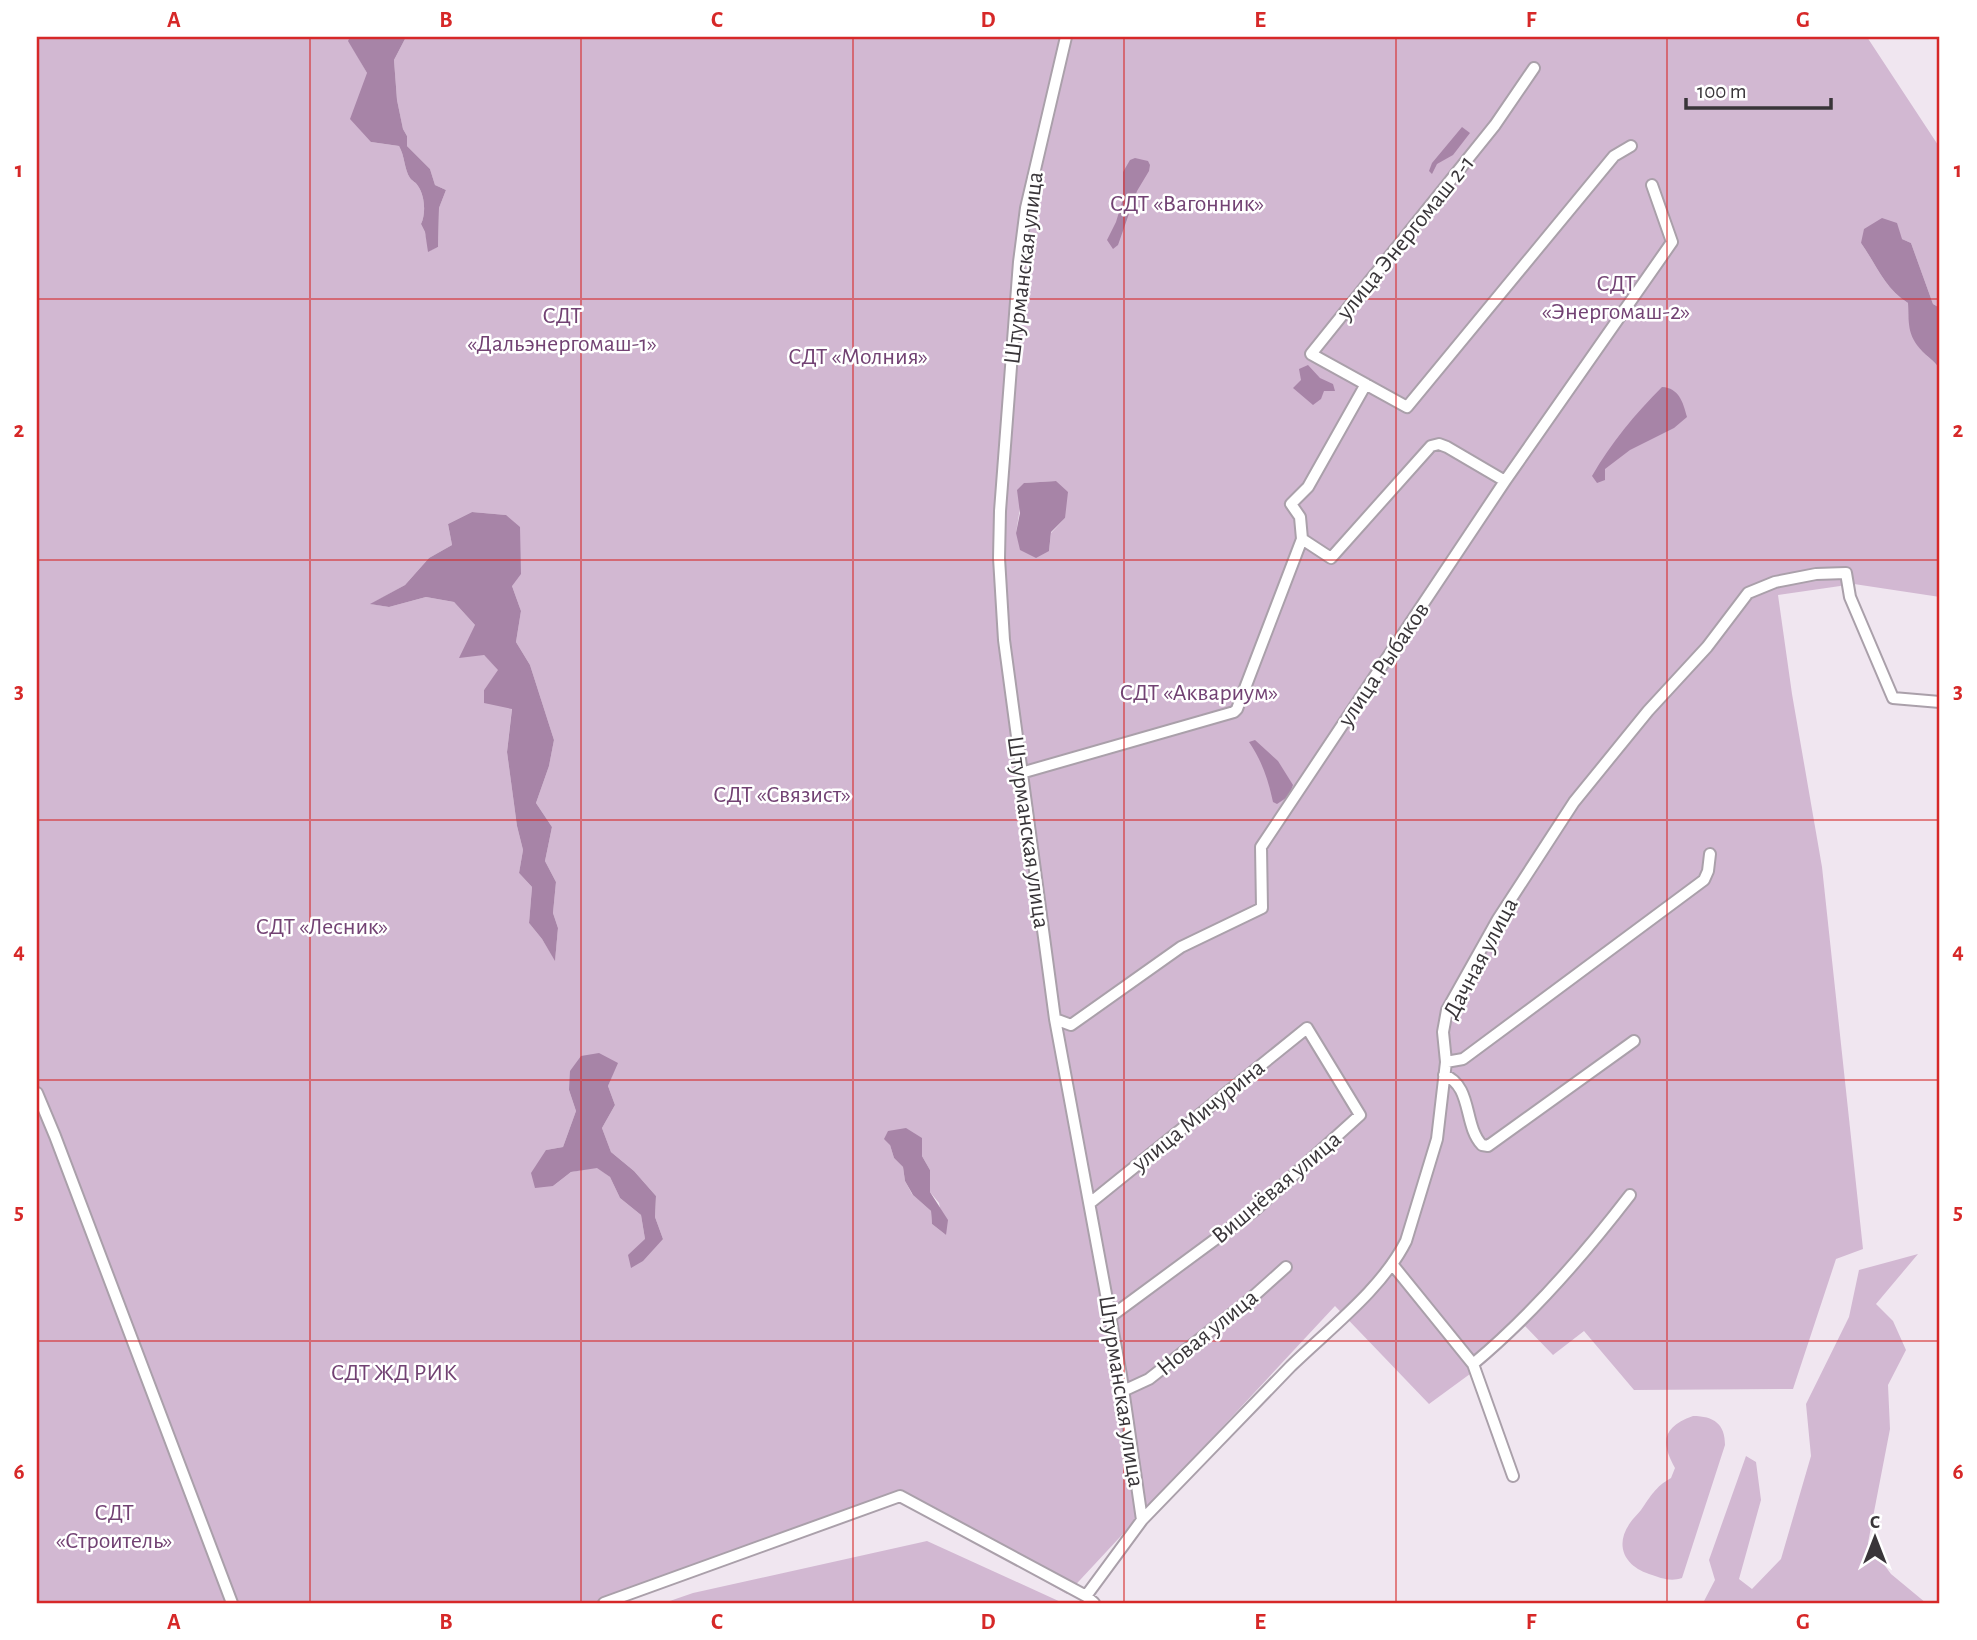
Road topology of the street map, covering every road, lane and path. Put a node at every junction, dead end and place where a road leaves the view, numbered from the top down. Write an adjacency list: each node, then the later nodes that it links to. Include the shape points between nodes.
1 (1066, 37): 9 (street, Штурманская улица, via 1023,235 1000,511 1004,640)
2 (1534, 68): 5 (street, улица Энергомаш 2-1, via 1495,125 1311,354)
3 (1631, 146): 5 (street, via 1614,156 1407,407)
4 (1652, 185): 6 (street, улица Рыбаков, via 1672,242)
5 (1366, 384): 7 (street, via 1308,487 1291,504 1300,517)
6 (1505, 481): 7 (street, via 1447,447 1431,446 1331,558); 11 (street, улица Рыбаков, via 1261,847 1262,908 1181,947 1071,1025)
7 (1302, 538): 9 (street, via 1235,711)
8 (1940, 702): 14 (street, Дачная улица, via 1893,698 1850,597 1846,573 1789,579 1748,593 1574,802 1498,919 1447,1010 1443,1032)
9 (1021, 773): 11 (street, Штурманская улица)
10 (1710, 853): 14 (street, via 1704,880 1463,1059)
11 (1055, 1019): 18 (street, Штурманская улица)
12 (1307, 1028): 18 (street, улица Мичурина); 21 (street, Вишнёвая улица, via 1360,1115 1255,1210)
13 (1634, 1041): 15 (street, via 1488,1146 1476,1139 1459,1085)
14 (1446, 1062): 15 (street, Дачная улица)
15 (1444, 1076): 19 (street, Дачная улица, via 1437,1139 1406,1241)
16 (37, 1093): 27 (street)
17 (1630, 1195): 22 (street, via 1543,1299)
18 (1090, 1203): 21 (street, Штурманская улица)
19 (1392, 1264): 22 (street); 25 (street, Дачная улица)
20 (1286, 1267): 23 (street, Новая улица, via 1149,1379)
21 (1110, 1318): 23 (street, Штурманская улица)
22 (1473, 1364): 24 (street)
23 (1123, 1391): 25 (street, Штурманская улица)
24 (1513, 1476)
25 (1142, 1520): 26 (street, Штурманская улица)
26 (1090, 1600): 28 (street, via 900,1496)
27 (232, 1603)
28 (604, 1603)

